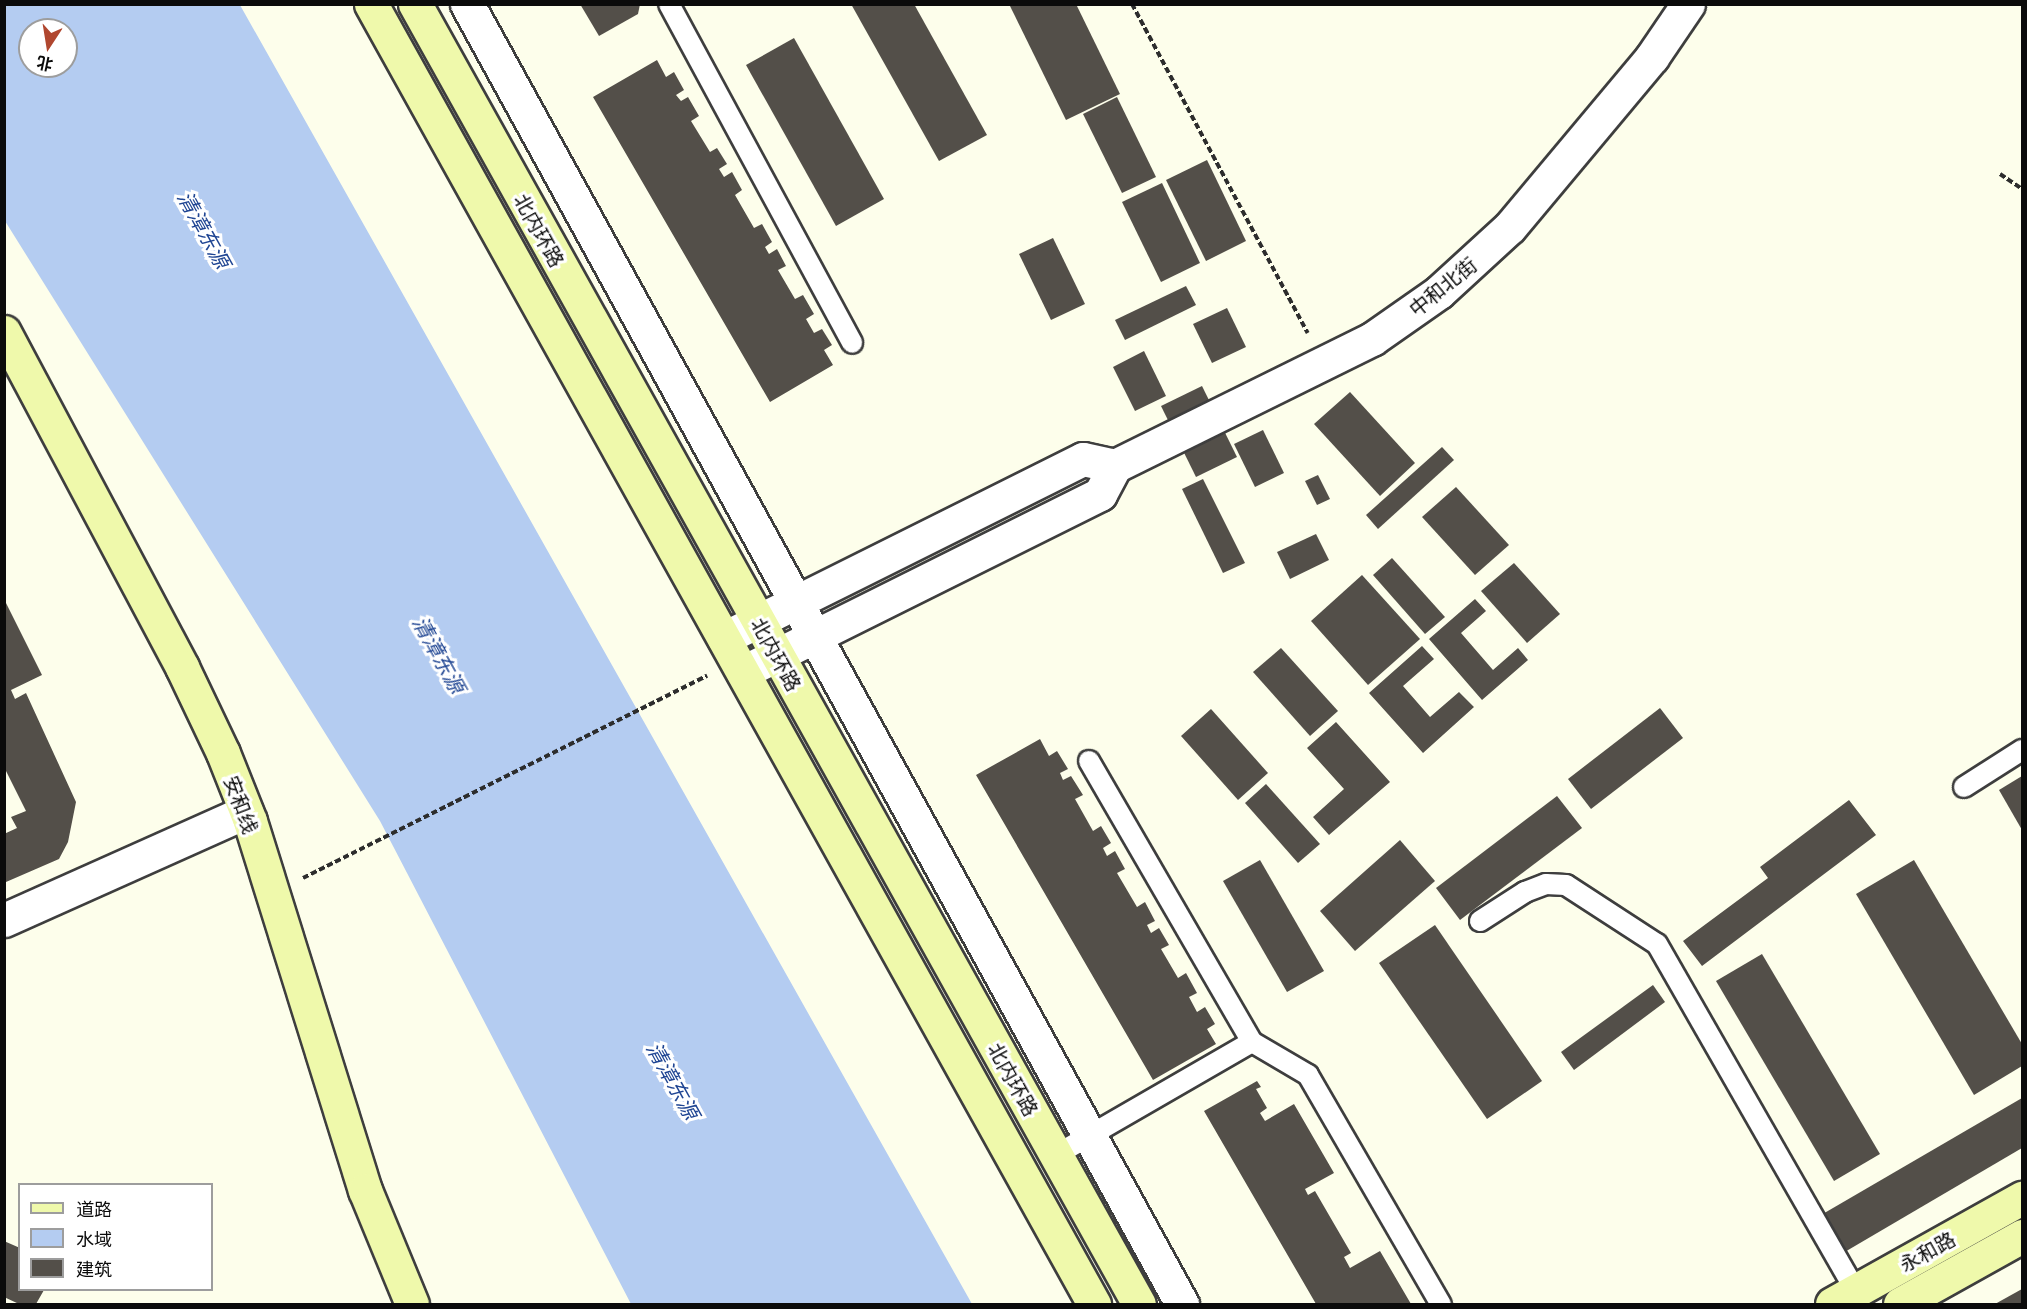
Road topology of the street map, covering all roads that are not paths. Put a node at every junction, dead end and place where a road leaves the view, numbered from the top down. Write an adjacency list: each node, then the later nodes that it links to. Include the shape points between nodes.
1 (371, 4): 12 (main road, 北内环路)
2 (415, 4): 10 (main road, 北内环路)
3 (466, 4): 9 (street)
4 (669, 4): 7 (lane)
5 (1688, 4): 8 (street, 中和北街, via 1652,57 1510,227 1439,292 1372,339)
6 (4, 332): 18 (main road, 安和线, via 182,667)
7 (852, 343)
8 (1114, 466): 9 (street, via 1083,459); 11 (street, via 1100,494)
9 (794, 603): 10 (street); 11 (street)
10 (758, 621): 12 (street); 13 (main road, 北内环路)
11 (812, 637): 13 (street); 22 (street)
12 (724, 638): 14 (main road, 北内环路)
13 (777, 655): 14 (street); 23 (main road, 北内环路)
14 (743, 672): 28 (main road, 北内环路)
15 (2022, 750): 17 (lane)
16 (1089, 761): 21 (lane)
17 (1964, 787)
18 (246, 812): 19 (street); 27 (main road, 安和线, via 365,1190)
19 (4, 920)
20 (1480, 921): 26 (lane, via 1525,892 1546,884 1566,885 1657,944)
21 (1252, 1042): 22 (lane); 31 (lane, via 1308,1075)
22 (1089, 1136): 23 (lane); 30 (street)
23 (1056, 1155): 29 (main road, 北内环路)
24 (2022, 1198): 26 (main road, 永和路)
25 (2022, 1236): 32 (main road, 永和路)
26 (1844, 1298)
27 (412, 1305)
28 (1094, 1305)
29 (1139, 1305)
30 (1182, 1305)
31 (1441, 1305)
32 (1900, 1305)

